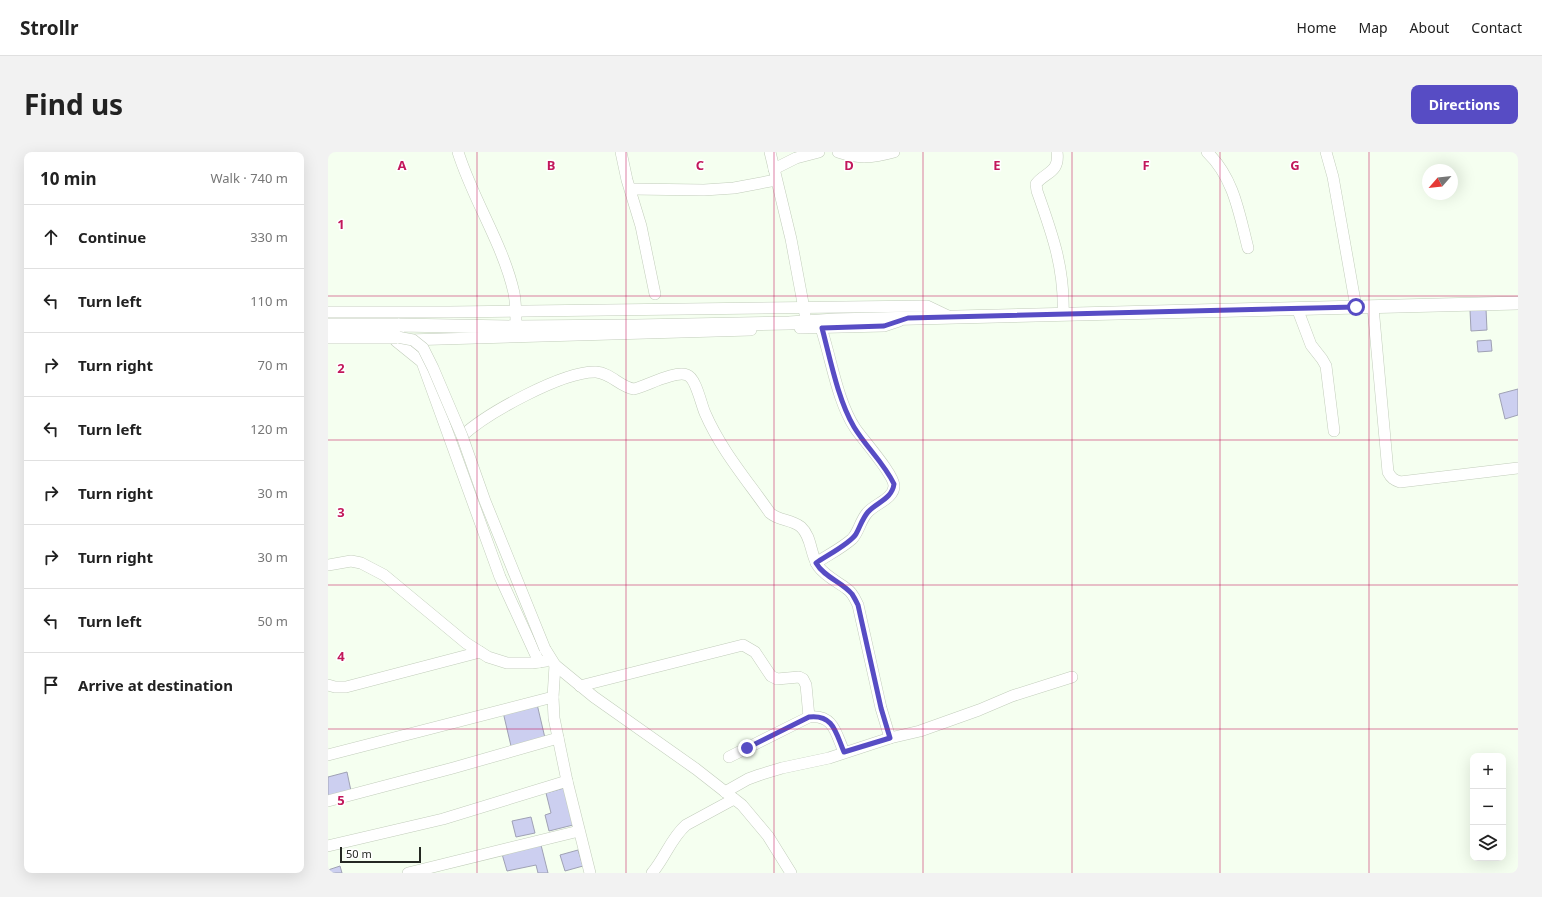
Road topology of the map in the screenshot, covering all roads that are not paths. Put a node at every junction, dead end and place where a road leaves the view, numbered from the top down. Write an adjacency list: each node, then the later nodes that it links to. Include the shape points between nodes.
1 (458, 152): 20 (street, via 510,278)
2 (621, 152): 12 (street)
3 (770, 152): 11 (street)
4 (819, 152): 11 (street, via 796,158)
5 (838, 152): 10 (street, via 861,158)
6 (894, 152): 10 (street)
7 (1057, 152): 23 (street, via 1056,167 1036,184 1062,274)
8 (1207, 152): 13 (street, via 1229,181)
9 (1326, 152): 17 (street, via 1331,167)
10 (871, 155)
11 (775, 175): 12 (street, via 734,188); 16 (street, via 790,233)
12 (631, 189): 14 (street)
13 (1248, 248)
14 (655, 294)
15 (1518, 303): 18 (main road)
16 (804, 307): 20 (street); 24 (street, via 927,306); 25 (street)
17 (1356, 307): 18 (main road); 19 (main road)
18 (1373, 307): 34 (street, via 1388,472 1394,481)
19 (1297, 308): 23 (main road); 32 (street, via 1311,345 1326,366)
20 (516, 311): 22 (street); 28 (street)
21 (328, 312): 22 (street)
22 (396, 312): 29 (street)
23 (1062, 314): 24 (main road)
24 (950, 317): 26 (main road)
25 (806, 322): 26 (main road); 28 (main road)
26 (820, 324): 29 (street); 35 (street, via 849,416 894,484 893,491 867,513 856,535)
27 (328, 325): 29 (main road, bridge)
28 (516, 327): 29 (main road)
29 (397, 334): 30 (main road, bridge); 31 (street); 33 (street, bridge, via 413,340 423,348); 38 (street, via 422,362 500,577)
30 (328, 337)
31 (328, 342)
32 (1334, 431)
33 (462, 436): 35 (street, via 473,426 526,395 577,376 602,373 634,389 670,377 688,375 718,440 770,513 776,518 801,527 810,542); 39 (street, bridge, via 485,501)
34 (1518, 468)
35 (816, 563): 46 (street, via 829,577 853,595 858,605)
36 (328, 565): 37 (street, via 351,561 361,563 384,575)
37 (480, 652): 38 (street, via 507,663); 41 (street, via 346,687)
38 (539, 662): 39 (street)
39 (553, 663): 42 (street); 43 (street)
40 (1072, 677): 46 (street, via 1012,696 920,731)
41 (328, 685)
42 (580, 686): 44 (street, via 743,645 755,652 771,676 776,679 803,679 806,685); 51 (street)
43 (553, 697): 45 (street); 48 (street)
44 (809, 717): 47 (street, via 823,717 828,720); 49 (street)
45 (558, 738): 50 (street); 52 (street)
46 (890, 738): 47 (street)
47 (844, 752): 51 (street, via 748,779)
48 (328, 755)
49 (729, 757)
50 (567, 781): 53 (street); 54 (street, via 443,819)
51 (730, 795): 57 (street, via 686,824 672,840); 58 (street, via 768,836)
52 (328, 801)
53 (579, 831): 55 (street); 56 (street)
54 (328, 846)
55 (408, 873)
56 (590, 873)
57 (652, 873)
58 (791, 873)

